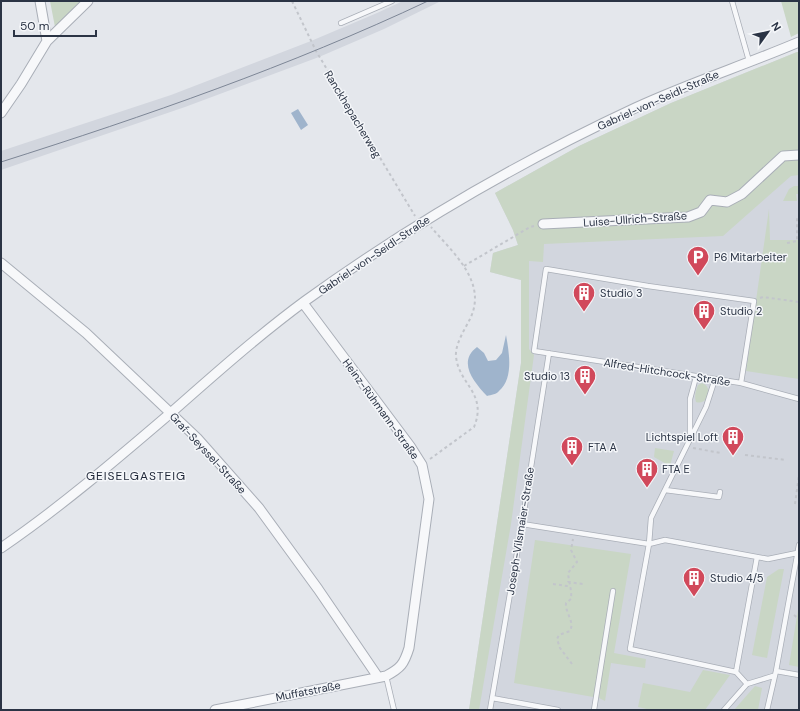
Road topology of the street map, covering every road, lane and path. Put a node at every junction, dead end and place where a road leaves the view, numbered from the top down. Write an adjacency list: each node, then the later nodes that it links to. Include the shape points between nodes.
1 (40, 1): 7 (street)
2 (88, 1): 7 (street)
3 (292, 1): 13 (path, Ranckhepacherweg, via 319,57)
4 (392, 1): 6 (lane)
5 (732, 1): 9 (lane)
6 (341, 23)
7 (47, 41): 10 (street, via 22,84)
8 (799, 42): 9 (street, Gabriel-von-Seidl-Straße)
9 (749, 61): 13 (street, Gabriel-von-Seidl-Straße, via 672,91 588,131)
10 (1, 113)
11 (799, 155): 14 (street, Luise-Ullrich-Straße, via 783,156 742,194 727,202 710,200 701,212 688,217)
12 (797, 218): 15 (path, via 797,241)
13 (422, 222): 17 (path, Ranckhepacherweg); 19 (street, Gabriel-von-Seidl-Straße)
14 (543, 224): 17 (path, via 530,227)
15 (787, 243)
16 (1, 263): 26 (street, Graf-Seyssel-Straße, via 86,333)
17 (464, 266): 32 (path, Ranckhepacherweg, via 472,280 475,306 458,343 456,356 463,376 476,396 478,419 474,427)
18 (771, 298): 20 (path)
19 (303, 302): 26 (street, Gabriel-von-Seidl-Straße, via 229,361); 32 (street, Heinz-Rühmann-Straße)
20 (799, 302)
21 (549, 353): 22 (lane, Alfred-Hitchcock-Straße); 24 (lane, Alfred-Hitchcock-Straße, via 534,351 546,269 754,301); 37 (lane, Joseph-Vilsmaier-Straße)
22 (696, 377): 23 (lane, Alfred-Hitchcock-Straße); 27 (lane, via 690,399)
23 (715, 379): 24 (lane, Alfred-Hitchcock-Straße); 27 (lane, via 706,407)
24 (741, 383): 25 (lane, Alfred-Hitchcock-Straße)
25 (799, 399)
26 (171, 412): 41 (street, Gabriel-von-Seidl-Straße, via 28,529); 53 (street, Graf-Seyssel-Straße, via 259,508)
27 (690, 439): 28 (lane)
28 (686, 447): 29 (path); 34 (lane)
29 (721, 453)
30 (746, 455): 31 (path)
31 (786, 460)
32 (422, 465): 49 (street, Heinz-Rühmann-Straße, via 429,499 409,648)
33 (799, 475): 36 (path)
34 (665, 490): 35 (lane, via 719,497); 39 (lane, via 651,518)
35 (720, 492)
36 (795, 504)
37 (522, 524): 38 (lane); 56 (lane, Joseph-Vilsmaier-Straße)
38 (574, 532): 39 (lane); 44 (path, via 571,550 577,562 569,570)
39 (649, 544): 43 (lane, via 665,540); 51 (lane, via 630,649)
40 (799, 545): 42 (lane)
41 (1, 548)
42 (797, 553): 43 (lane, via 768,559); 50 (lane)
43 (757, 557): 51 (lane)
44 (568, 582): 45 (path, via 567,586); 46 (path); 48 (path, via 571,595 565,607 572,628 557,639 560,648)
45 (553, 584)
46 (583, 584)
47 (612, 591): 61 (lane)
48 (572, 664)
49 (400, 668): 53 (street, Muffatstraße)
50 (776, 671): 52 (lane); 54 (lane)
51 (736, 672): 55 (lane)
52 (799, 675)
53 (382, 676): 57 (street, Muffatstraße); 58 (lane)
54 (773, 676): 55 (lane); 63 (lane)
55 (747, 684): 62 (lane)
56 (492, 698): 59 (lane, Joseph-Vilsmaier-Straße); 60 (lane)
57 (215, 710)
58 (394, 710)
59 (490, 710)
60 (558, 710)
61 (594, 710)
62 (724, 710)
63 (767, 710)

